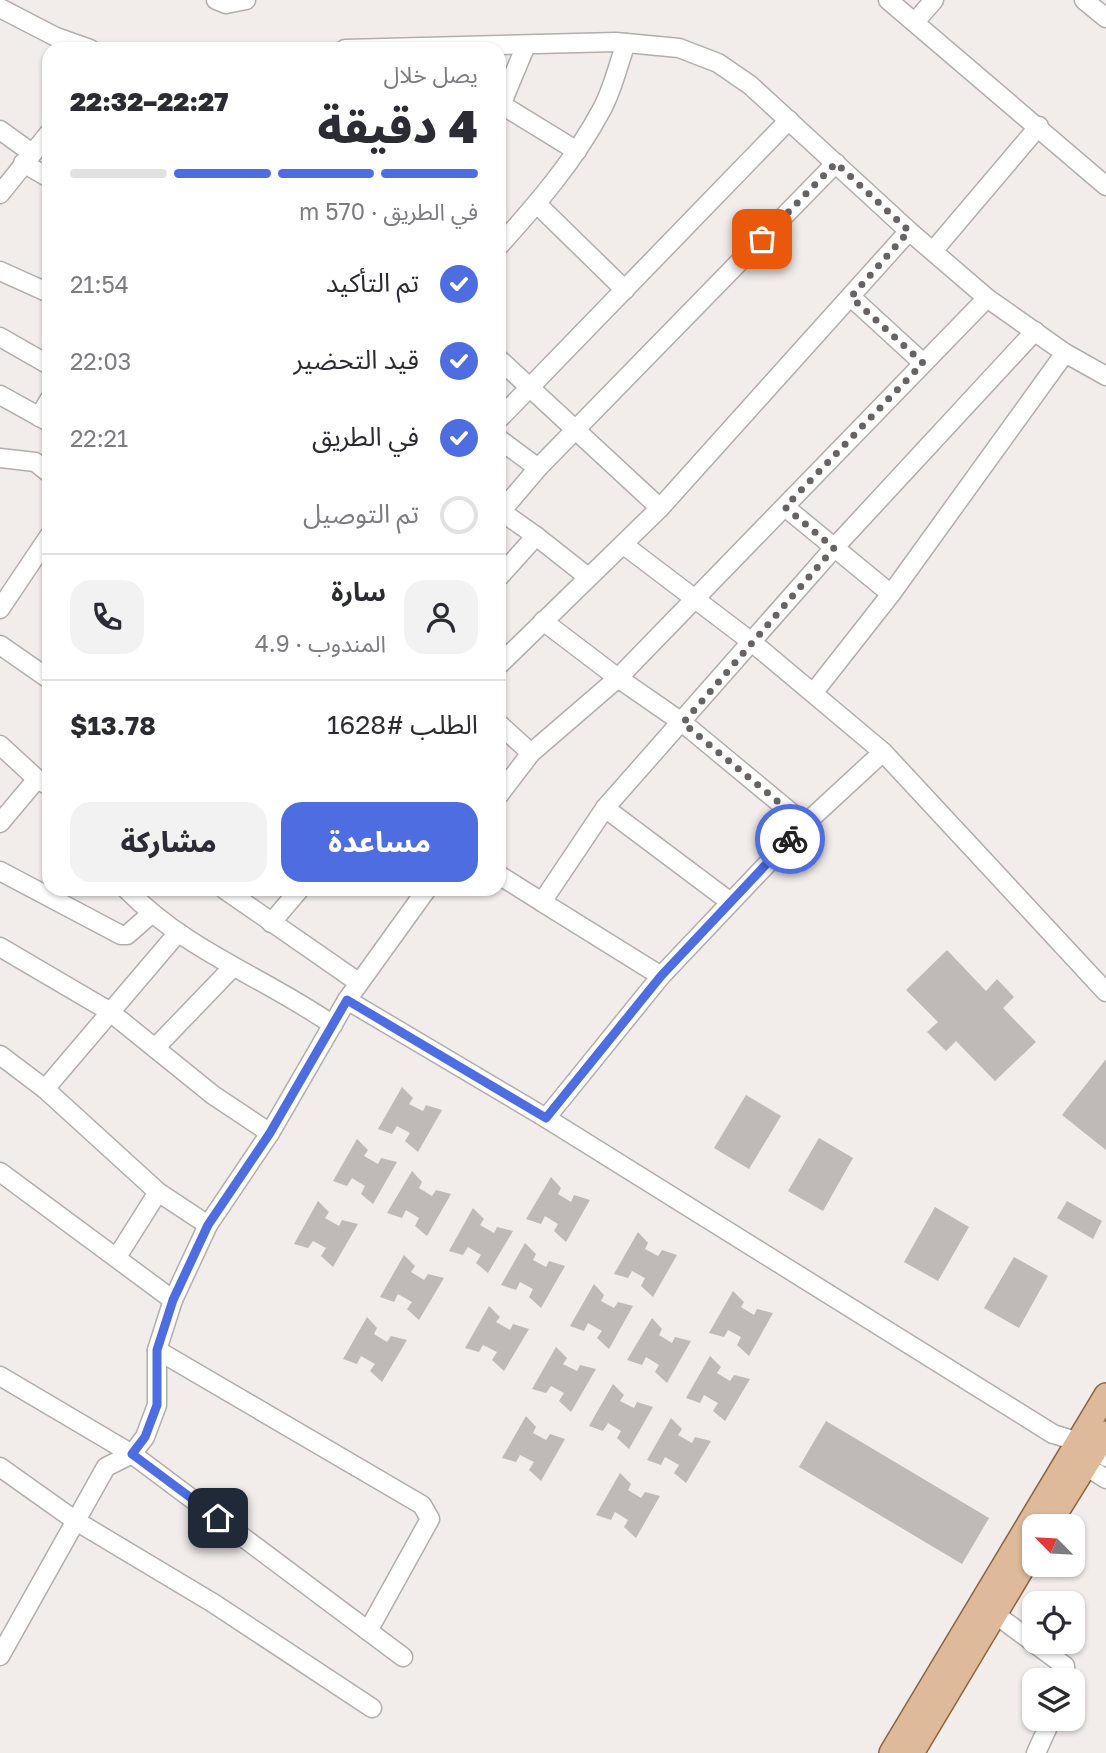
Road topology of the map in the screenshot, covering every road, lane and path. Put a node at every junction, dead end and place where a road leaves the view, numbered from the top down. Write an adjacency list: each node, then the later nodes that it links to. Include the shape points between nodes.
1 (216, 0): 2 (street, via 226,4)
2 (246, 0)
3 (888, 0): 8 (street)
4 (934, 0): 8 (street)
5 (1084, 0): 7 (street)
6 (3, 16): 9 (street)
7 (1106, 18)
8 (915, 22): 16 (street)
9 (70, 42)
10 (626, 43): 11 (street); 15 (street, via 679,48 718,63); 19 (street, via 603,107)
11 (526, 45): 12 (street); 13 (street)
12 (506, 46)
13 (506, 93)
14 (506, 110): 19 (street)
15 (789, 120): 21 (street); 31 (street)
16 (1039, 126): 23 (street); 28 (street)
17 (0, 130): 20 (street)
18 (42, 141): 20 (street)
19 (577, 151): 25 (street)
20 (27, 158): 22 (street); 24 (street)
21 (836, 163): 26 (street); 45 (street)
22 (42, 172)
23 (1104, 179)
24 (0, 194)
25 (537, 204): 27 (street); 31 (street)
26 (909, 231): 28 (street); 32 (street)
27 (506, 238)
28 (933, 251): 33 (street)
29 (0, 271): 30 (street)
30 (42, 287)
31 (625, 290): 41 (street)
32 (851, 297): 38 (street); 52 (street)
33 (987, 298): 34 (street); 38 (street)
34 (1035, 331): 36 (street); 57 (street)
35 (1, 340): 37 (street)
36 (1065, 353): 40 (street); 60 (street)
37 (42, 361)
38 (923, 363): 51 (street)
39 (506, 366): 41 (street)
40 (1106, 376)
41 (528, 387): 43 (street); 45 (street)
42 (0, 395): 44 (street)
43 (506, 411)
44 (42, 418)
45 (575, 431): 49 (street); 52 (street)
46 (506, 444): 49 (street)
47 (0, 458): 48 (street, via 35,462)
48 (42, 468)
49 (538, 468): 50 (street)
50 (506, 506)
51 (785, 507): 57 (street); 61 (street)
52 (660, 508): 55 (street)
53 (506, 517): 54 (street)
54 (536, 537): 58 (street); 59 (street)
55 (624, 545): 59 (street); 61 (street)
56 (42, 546): 62 (street)
57 (834, 548): 60 (street); 64 (street)
58 (506, 569)
59 (588, 577): 63 (street)
60 (891, 594): 69 (street)
61 (696, 600): 64 (street); 68 (street)
62 (0, 609)
63 (543, 621): 66 (street); 68 (street)
64 (753, 643): 69 (street); 70 (street)
65 (0, 645): 67 (street)
66 (506, 658)
67 (42, 675)
68 (618, 678): 70 (street); 74 (street)
69 (814, 692): 73 (street)
70 (683, 723): 78 (street); 80 (street)
71 (506, 730): 74 (street)
72 (0, 745): 75 (street)
73 (883, 752): 80 (street); 98 (street)
74 (531, 753): 77 (street)
75 (42, 781)
76 (42, 783): 79 (street)
77 (506, 786)
78 (605, 808): 89 (street); 90 (street)
79 (0, 822)
80 (805, 824): 89 (street)
81 (0, 872): 83 (street)
82 (506, 879): 90 (street)
83 (42, 894)
84 (46, 896): 91 (street, via 121,935)
85 (133, 896): 91 (street)
86 (234, 896): 92 (street)
87 (294, 896): 92 (street)
88 (422, 896): 97 (street)
89 (729, 901): 96 (street)
90 (542, 902): 96 (street)
91 (151, 915): 93 (street)
92 (271, 923): 97 (street)
93 (176, 935): 95 (street); 100 (street)
94 (0, 947): 100 (street)
95 (233, 967): 101 (street, via 291,996); 102 (street)
96 (661, 976): 105 (street)
97 (358, 982): 99 (street)
98 (1106, 992)
99 (347, 1000): 101 (street); 105 (street)
100 (109, 1011): 102 (street); 104 (street)
101 (333, 1025): 106 (street)
102 (155, 1048): 106 (street)
103 (0, 1055): 104 (street)
104 (45, 1089): 108 (street)
105 (546, 1118): 115 (street, via 1053,1434)
106 (270, 1133): 109 (street)
107 (0, 1172): 110 (street)
108 (158, 1192): 109 (street); 110 (street)
109 (208, 1225): 111 (street)
110 (117, 1257): 111 (street)
111 (173, 1300): 112 (street)
112 (157, 1350): 116 (street, via 157,1405 145,1437); 123 (street, via 422,1505 430,1519)
113 (0, 1376): 116 (street)
114 (1106, 1395): 115 (main road)
115 (1090, 1451): 118 (street); 119 (main road); 129 (main road)
116 (132, 1454): 120 (street, via 106,1467); 123 (street)
117 (0, 1467): 120 (street)
118 (1106, 1479)
119 (1055, 1514)
120 (76, 1521): 124 (street); 127 (street, via 213,1603)
121 (1022, 1569): 122 (main road)
122 (995, 1614): 126 (street); 130 (main road)
123 (368, 1630): 125 (street)
124 (0, 1656)
125 (403, 1657)
126 (1065, 1668)
127 (372, 1708)
128 (1046, 1731): 131 (street)
129 (891, 1753)
130 (912, 1753)
131 (1036, 1753)

